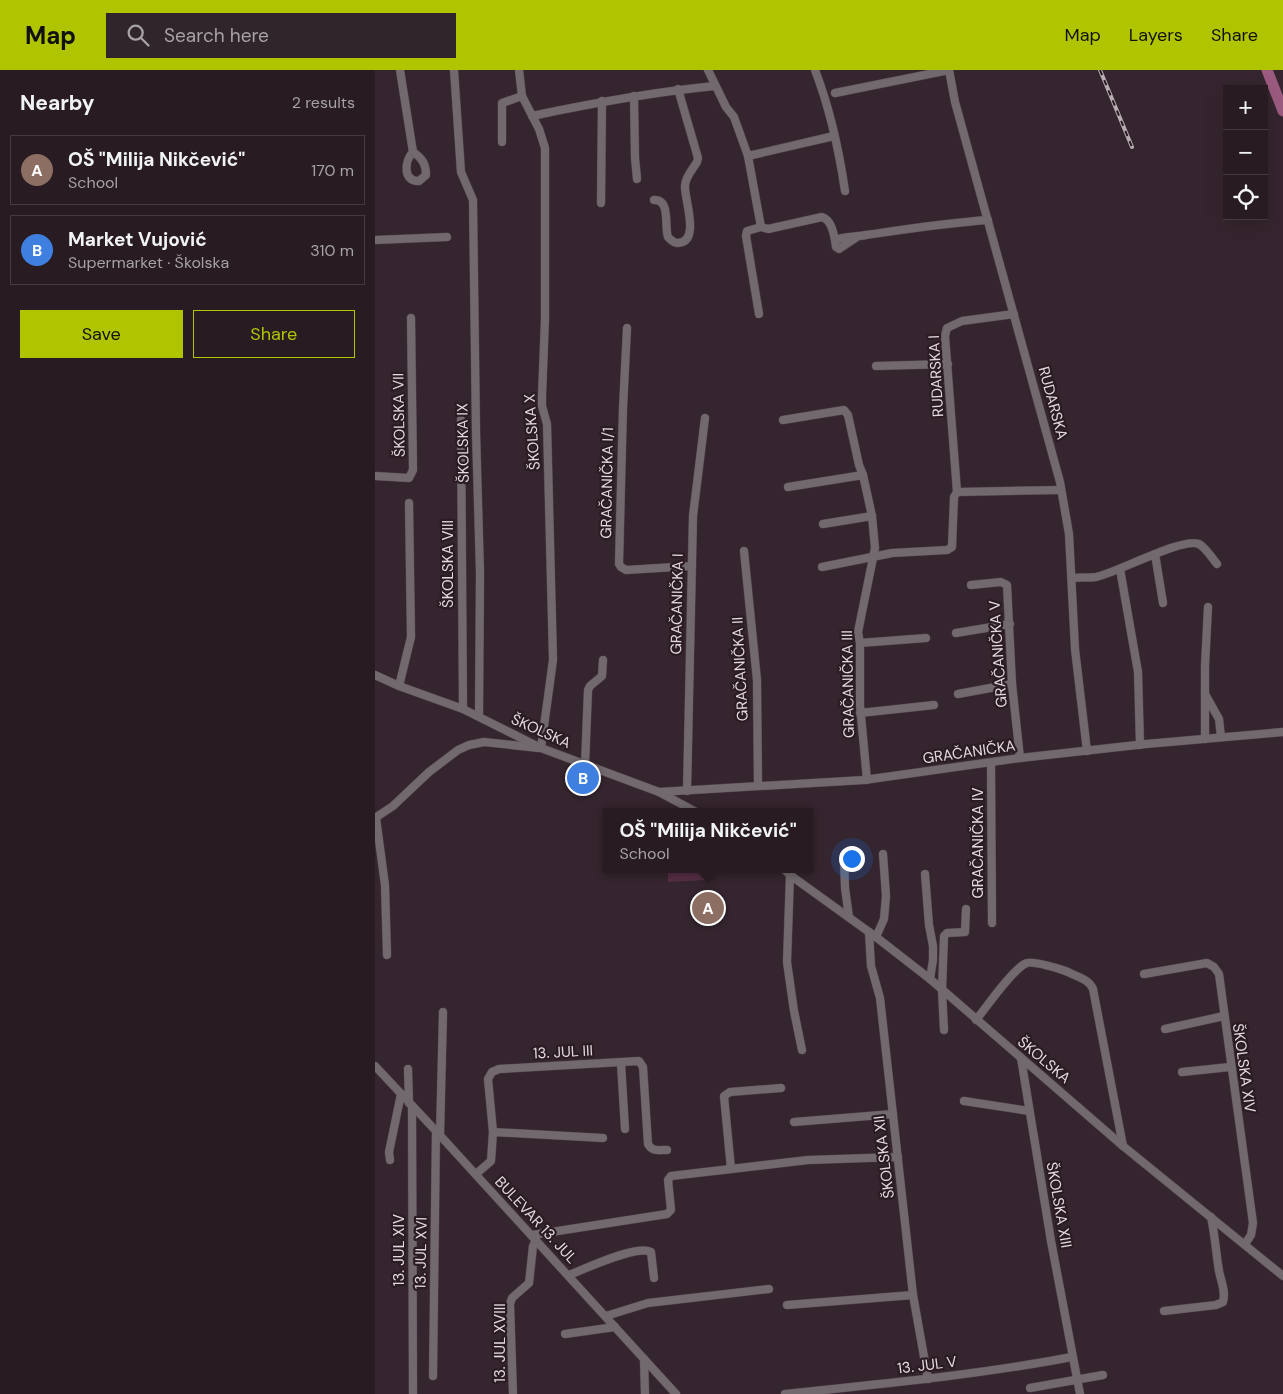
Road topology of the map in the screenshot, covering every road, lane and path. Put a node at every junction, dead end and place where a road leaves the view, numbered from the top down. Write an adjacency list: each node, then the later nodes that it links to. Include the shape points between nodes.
1 (400, 70): 16 (street)
2 (453, 70): 67 (street, ŠKOLSKA IX, via 461,172 473,200 480,573)
3 (519, 70): 10 (street, ŠKOLSKA X)
4 (709, 70): 7 (street)
5 (815, 70): 14 (street)
6 (949, 70): 9 (street); 22 (street, RUDARSKA)
7 (715, 86): 8 (street); 17 (street, via 734,117)
8 (678, 89): 11 (street); 20 (street, via 698,158 685,183 690,226 688,236 680,243 668,237 665,208 662,202)
9 (835, 93)
10 (522, 96): 13 (street, ŠKOLSKA X); 15 (street, via 502,103)
11 (634, 96): 12 (street); 18 (street)
12 (601, 101): 13 (street); 21 (street)
13 (532, 116): 72 (street, ŠKOLSKA X, via 545,148 542,396 547,424 553,660)
14 (834, 136): 17 (street); 19 (street)
15 (502, 142)
16 (413, 152)
17 (748, 156): 23 (street)
18 (637, 179)
19 (845, 191)
20 (654, 200)
21 (601, 203)
22 (988, 220): 23 (street, via 928,225 835,240 829,223 822,217 768,229); 27 (street, RUDARSKA)
23 (761, 227): 26 (street, via 747,231 746,236)
24 (447, 237): 25 (street)
25 (375, 240)
26 (759, 314)
27 (1014, 314): 30 (street, RUDARSKA I, via 962,321 947,328); 38 (street, RUDARSKA)
28 (411, 318): 36 (street, ŠKOLSKA VII, via 413,470 409,478)
29 (627, 328): 47 (street, GRAČANIČKA I/1, via 619,564 626,570)
30 (948, 364): 31 (street); 39 (street, RUDARSKA I)
31 (876, 366)
32 (705, 418): 47 (street, GRAČANIČKA I, via 693,516)
33 (461, 420): 65 (street, ŠKOLSKA VIII)
34 (783, 420): 35 (street, GRAČANIČKA III, via 840,409 846,412)
35 (863, 475): 37 (street); 41 (street, GRAČANIČKA III)
36 (375, 476)
37 (787, 487)
38 (1061, 490): 39 (street); 50 (street, RUDARSKA)
39 (957, 492): 45 (street, RUDARSKA I, via 954,497 952,547)
40 (409, 503): 61 (street, via 411,637)
41 (872, 516): 42 (street); 45 (street, GRAČANIČKA III)
42 (823, 524)
43 (744, 551): 78 (street, GRAČANIČKA II, via 757,680)
44 (1155, 554): 46 (street, via 1191,543 1199,544); 49 (street); 52 (street)
45 (873, 558): 48 (street); 57 (street, GRAČANIČKA III, via 858,632)
46 (1217, 564)
47 (692, 566): 79 (street, GRAČANIČKA I)
48 (822, 567)
49 (1120, 569): 50 (street, via 1096,577); 71 (street, via 1137,672)
50 (1073, 578): 73 (street, RUDARSKA, via 1075,649)
51 (971, 585): 54 (street, GRAČANIČKA V, via 1005,583)
52 (1163, 603)
53 (1208, 607): 63 (street)
54 (1010, 624): 55 (street); 60 (street, GRAČANIČKA V)
55 (956, 633)
56 (926, 638): 57 (street)
57 (860, 643): 66 (street, GRAČANIČKA III)
58 (603, 660): 76 (street, via 602,676 588,690)
59 (375, 675): 61 (street, ŠKOLSKA)
60 (1012, 684): 62 (street); 74 (street, GRAČANIČKA V)
61 (399, 686): 65 (street, ŠKOLSKA)
62 (958, 694)
63 (1205, 694): 69 (street, via 1219,719); 70 (street)
64 (934, 705): 66 (street)
65 (463, 709): 67 (street, ŠKOLSKA)
66 (860, 713): 77 (street, GRAČANIČKA III)
67 (479, 716): 72 (street, ŠKOLSKA)
68 (1283, 732): 69 (street, GRAČANIČKA)
69 (1221, 737): 70 (street, GRAČANIČKA)
70 (1205, 739): 71 (street, GRAČANIČKA)
71 (1140, 745): 73 (street, GRAČANIČKA)
72 (541, 748): 76 (street, ŠKOLSKA); 82 (street, via 484,742 457,750)
73 (1087, 751): 74 (street, GRAČANIČKA)
74 (1020, 758): 75 (street, GRAČANIČKA)
75 (991, 763): 77 (street, GRAČANIČKA); 90 (street, GRAČANIČKA IV)
76 (585, 765): 80 (street, ŠKOLSKA)
77 (867, 780): 78 (street, GRAČANIČKA)
78 (758, 786): 79 (street, GRAČANIČKA)
79 (687, 791): 80 (street, GRAČANIČKA)
80 (659, 792): 81 (street, ŠKOLSKA)
81 (689, 808)
82 (376, 818): 93 (street, via 385,885)
83 (883, 854): 92 (street, via 886,896 883,919)
84 (845, 856): 89 (street)
85 (787, 873): 102 (street, via 787,962)
86 (788, 873): 89 (street, ŠKOLSKA)
87 (925, 874): 95 (street, via 933,946)
88 (966, 909): 96 (street, via 965,932 945,934)
89 (849, 917): 91 (street, ŠKOLSKA)
90 (992, 923)
91 (869, 932): 92 (street, ŠKOLSKA); 114 (street, ŠKOLSKA XII)
92 (876, 937): 95 (street, ŠKOLSKA)
93 (387, 955)
94 (1144, 974): 98 (street, ŠKOLSKA XIV, via 1211,964 1219,974)
95 (930, 979): 96 (street, ŠKOLSKA)
96 (942, 991): 99 (street, ŠKOLSKA); 101 (street)
97 (443, 1012): 118 (street, 13. JUL XVI)
98 (1224, 1016): 100 (street); 106 (street, ŠKOLSKA XIV)
99 (976, 1020): 103 (street, ŠKOLSKA); 120 (street, via 1005,983 1026,963 1064,970 1089,982)
100 (1165, 1029)
101 (944, 1030)
102 (802, 1050)
103 (1021, 1058): 113 (street, ŠKOLSKA XIII); 120 (street, ŠKOLSKA)
104 (621, 1063): 116 (street); 117 (street, 13. JUL III, via 499,1069 492,1072 488,1079); 121 (street, 13. JUL III, via 639,1061 643,1064 648,1144 655,1150)
105 (375, 1066): 110 (street, BULEVAR 13. JUL)
106 (1230, 1067): 108 (street); 128 (street, ŠKOLSKA XIV, via 1253,1223)
107 (408, 1069): 112 (street, 13. JUL XIV)
108 (1182, 1072)
109 (781, 1088): 124 (street, via 731,1092 724,1096)
110 (401, 1094): 112 (street, BULEVAR 13. JUL); 123 (street)
111 (964, 1102): 113 (street)
112 (411, 1105): 118 (street, BULEVAR 13. JUL); 146 (street, 13. JUL XIV)
113 (1029, 1111): 139 (street, ŠKOLSKA XIII)
114 (893, 1114): 115 (street); 122 (street, ŠKOLSKA XII)
115 (794, 1122)
116 (625, 1129)
117 (493, 1132): 119 (street); 125 (street, 13. JUL III, via 491,1161)
118 (438, 1133): 125 (street, BULEVAR 13. JUL); 142 (street, 13. JUL XVI)
119 (603, 1138)
120 (1123, 1146): 126 (street, ŠKOLSKA)
121 (667, 1150)
122 (899, 1157): 124 (street, via 808,1160); 133 (street, ŠKOLSKA XII)
123 (390, 1160)
124 (731, 1169): 127 (street, via 671,1176 668,1180 671,1210 667,1214)
125 (476, 1174): 127 (street, BULEVAR 13. JUL)
126 (1211, 1217): 128 (street, ŠKOLSKA); 135 (street, via 1223,1302)
127 (534, 1238): 129 (street, BULEVAR 13. JUL); 147 (street, 13. JUL XVIII, via 529,1283 512,1298 511,1304)
128 (1245, 1244): 130 (street, ŠKOLSKA)
129 (569, 1275): 131 (street, via 643,1249 653,1256); 136 (street, BULEVAR 13. JUL)
130 (1283, 1276)
131 (654, 1278)
132 (769, 1289): 136 (street, via 648,1303)
133 (913, 1295): 134 (street); 143 (street, ŠKOLSKA XII)
134 (787, 1305)
135 (1164, 1311)
136 (606, 1316): 137 (street, BULEVAR 13. JUL)
137 (615, 1326): 138 (street); 140 (street, BULEVAR 13. JUL)
138 (565, 1334)
139 (1072, 1357): 143 (street, 13. JUL V); 144 (street, ŠKOLSKA XIII)
140 (644, 1359): 148 (street); 149 (street, BULEVAR 13. JUL)
141 (1103, 1374): 144 (street)
142 (433, 1376)
143 (928, 1379): 150 (street, 13. JUL V)
144 (1077, 1380): 145 (street); 151 (street, ŠKOLSKA XIII)
145 (1030, 1388)
146 (413, 1394)
147 (513, 1394)
148 (645, 1394)
149 (676, 1394)
150 (785, 1394)
151 (1080, 1394)

